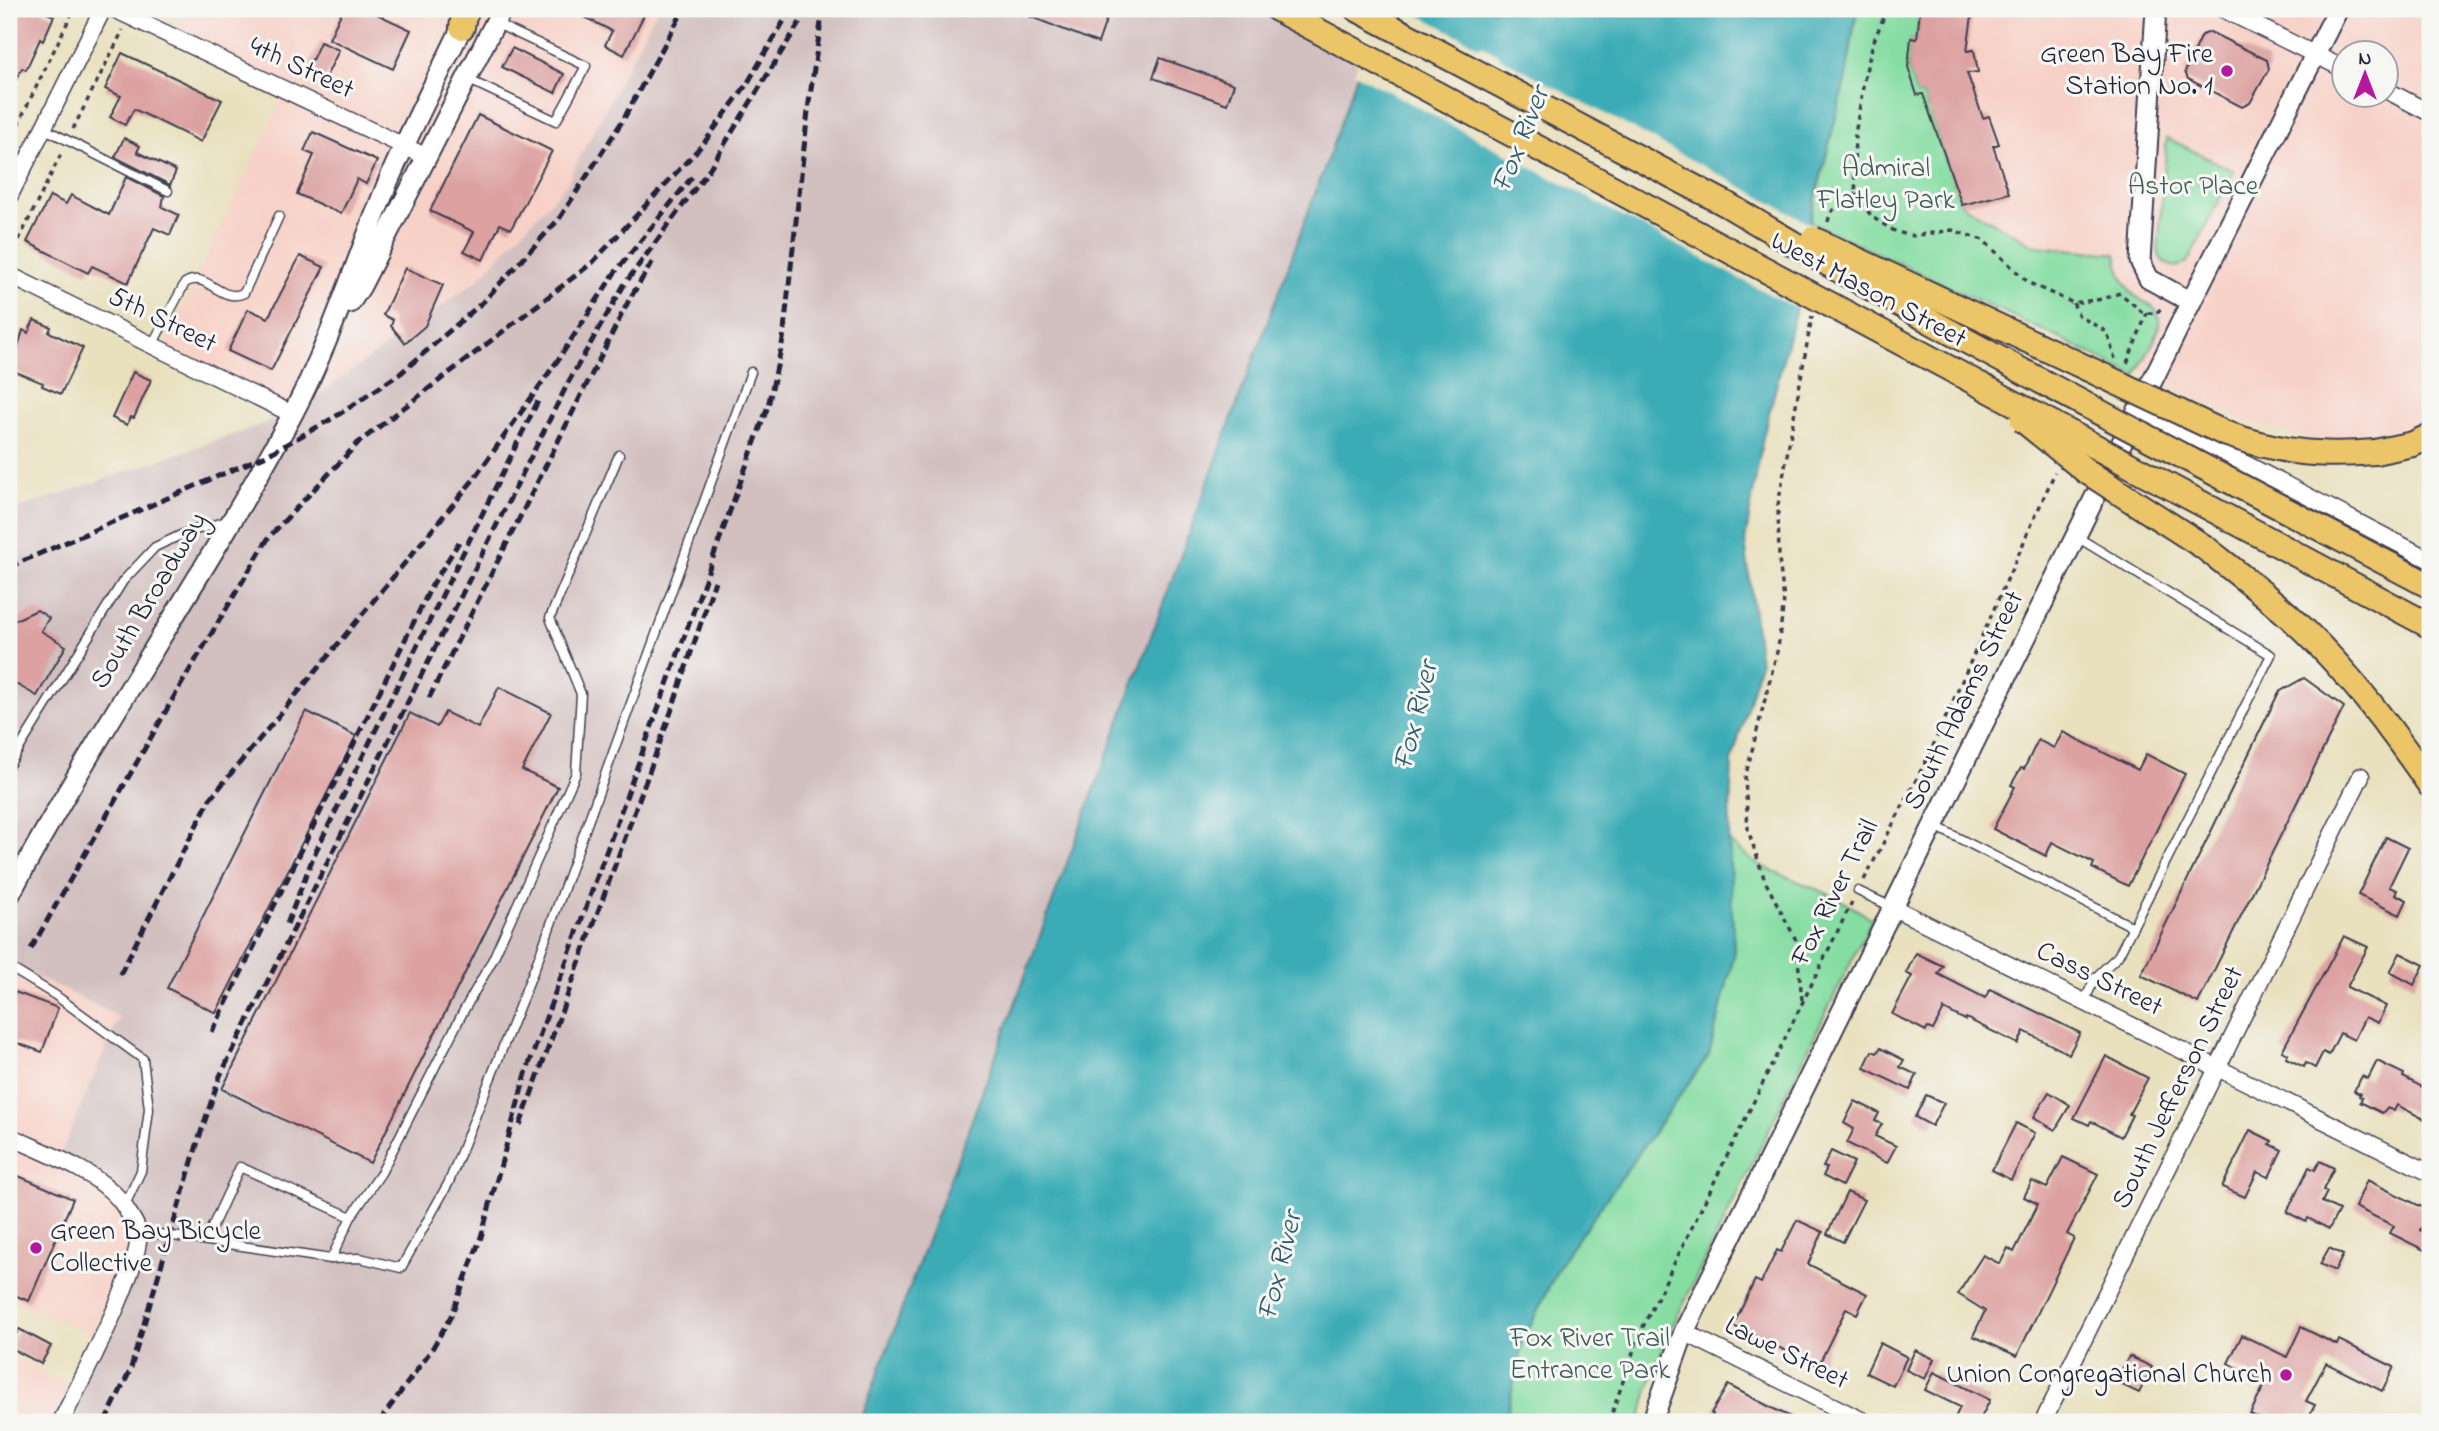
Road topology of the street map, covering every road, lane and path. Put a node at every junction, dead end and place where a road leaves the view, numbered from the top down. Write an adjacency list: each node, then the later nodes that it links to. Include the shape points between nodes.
1 (74, 9): 18 (path)
2 (103, 9): 17 (street)
3 (114, 9): 19 (street, 4th Street)
4 (1277, 9): 37 (main road, West Mason Street, bridge)
5 (1357, 9): 24 (main road, West Mason Street)
6 (1887, 9): 22 (path, via 1873,43 1855,135)
7 (2156, 9): 28 (street, via 2139,251 2149,279)
8 (2223, 9): 12 (street)
9 (2339, 9): 12 (street, South Adams Street)
10 (466, 15): 19 (street, South Broadway)
11 (499, 16): 14 (street, South Broadway); 14 (lane, via 586,66 556,121)
12 (2316, 53): 13 (street); 28 (street, South Adams Street)
13 (2330, 61)
14 (467, 79): 20 (street, South Broadway)
15 (2400, 97): 16 (street)
16 (2430, 113)
17 (43, 128): 21 (lane); 23 (street)
18 (9, 143)
19 (404, 146): 20 (street, 4th Street); 32 (street, South Broadway)
20 (428, 157): 32 (street, South Broadway, via 361,286)
21 (168, 191)
22 (1857, 194): 26 (path, via 1845,198 1829,214); 29 (path, via 1872,217 1896,232 1914,236 1952,230 1983,240 2029,283)
23 (9, 197)
24 (1726, 204): 40 (main road, bridge, via 1821,243 2224,433 2315,454 2375,452); 46 (main road, West Mason Street, bridge, via 2110,418)
25 (279, 216): 33 (lane, via 244,293 227,296 201,280 190,280)
26 (1827, 227)
27 (9, 275): 33 (street, 5th Street)
28 (2182, 298): 31 (path, via 2156,314); 38 (street, South Adams Street)
29 (2073, 303): 31 (path, via 2120,293); 34 (path, via 2079,316 2107,332)
30 (1814, 305): 58 (path, via 1778,505 1784,600 1778,648 1745,778 1748,830 1765,881 1796,940)
31 (2147, 313): 35 (path)
32 (332, 330): 39 (street, South Broadway)
33 (152, 345): 39 (street, 5th Street)
34 (2116, 370)
35 (2122, 371)
36 (751, 372): 66 (lane, via 539,957 449,1182 401,1268 360,1258)
37 (1979, 384): 47 (main road, West Mason Street, bridge); 50 (main road, bridge, via 2086,471 2204,547 2289,615 2363,696)
38 (2140, 409): 44 (street, South Adams Street); 45 (street)
39 (292, 414): 43 (street, South Broadway)
40 (2430, 436)
41 (620, 454): 63 (lane, via 550,618 581,694 576,773 493,959 381,1173)
42 (2060, 464): 52 (path, Fox River Trail, via 1929,755)
43 (232, 519): 48 (lane, via 155,547 123,580); 53 (street, South Broadway)
44 (2077, 537): 51 (street, South Adams Street); 55 (lane, via 2271,655)
45 (2430, 560)
46 (2430, 586)
47 (2430, 626)
48 (9, 765)
49 (2361, 776): 59 (street, South Jefferson Street)
50 (2430, 785)
51 (1935, 825): 54 (street, South Adams Street); 55 (lane)
52 (1858, 891): 54 (lane); 58 (path, Fox River Trail)
53 (9, 897)
54 (1894, 908): 57 (street, Cass Street); 67 (street, South Adams Street)
55 (2133, 927): 57 (lane, via 2118,956 2095,978)
56 (9, 967): 62 (lane, via 143,1059 149,1109 141,1171)
57 (2084, 1002): 59 (street, Cass Street)
58 (1802, 1003): 69 (path, Fox River Trail, via 1639,1335)
59 (2218, 1068): 61 (street, Cass Street); 72 (street, South Jefferson Street)
60 (9, 1136): 62 (street, via 92,1176)
61 (2430, 1173)
62 (124, 1207): 64 (street)
63 (352, 1217): 65 (lane, via 240,1167); 66 (lane)
64 (138, 1231): 65 (lane); 68 (street, via 122,1294)
65 (206, 1240): 66 (lane)
66 (331, 1259)
67 (1684, 1332): 70 (street, South Adams Street); 71 (street, Lawe Street)
68 (61, 1422)
69 (1609, 1422)
70 (1652, 1422)
71 (1865, 1422)
72 (2043, 1422)

